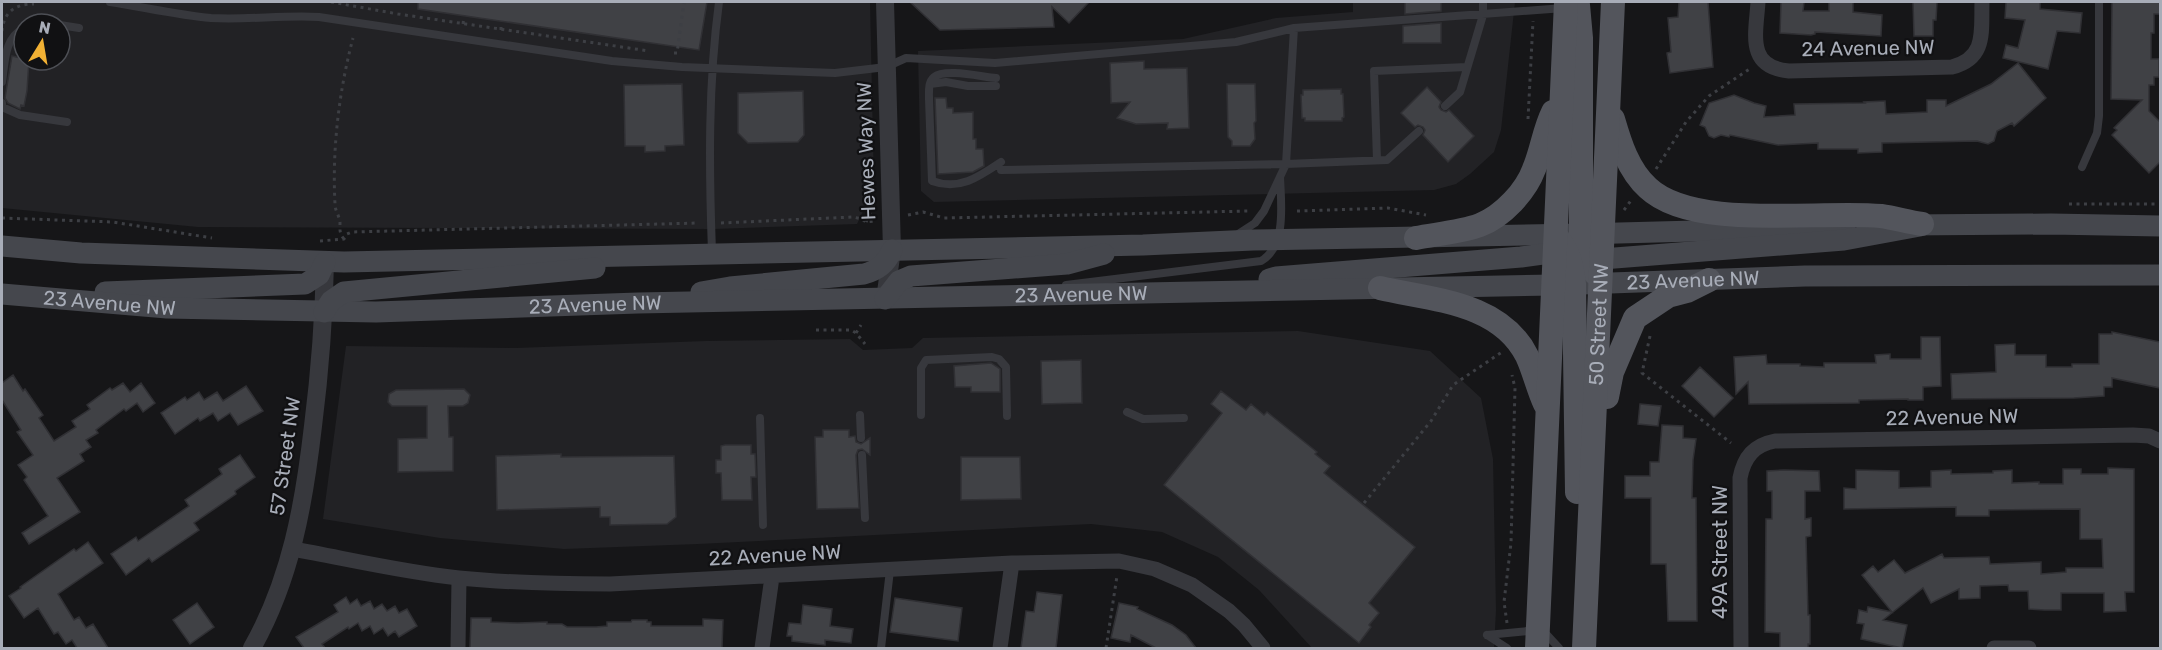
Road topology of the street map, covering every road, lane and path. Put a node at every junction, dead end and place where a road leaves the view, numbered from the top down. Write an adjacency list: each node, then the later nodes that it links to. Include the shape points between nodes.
1 (110, 2): 30 (lane, via 209,18 319,17 612,61)
2 (331, 2): 16 (path)
3 (684, 2): 26 (path, via 677,53)
4 (719, 2): 30 (lane)
5 (885, 2): 28 (street, Hewes Way NW)
6 (1483, 2): 13 (lane)
7 (1758, 2): 27 (street, via 1755,40)
8 (1982, 2): 27 (street, 24 Avenue NW, via 1980,42 1975,54 1966,63 1952,67 1789,71 1772,68)
9 (2099, 2): 42 (lane, via 2099,116 2097,133)
10 (34, 4): 21 (path, via 20,5 9,12)
11 (1570, 4): 13 (lane); 33 (main road, 50 Street NW); 67 (main road, via 1581,38)
12 (1612, 5): 34 (main road, 50 Street NW)
13 (1483, 15): 19 (lane); 29 (lane)
14 (464, 17): 16 (path)
15 (501, 23): 20 (path)
16 (463, 24): 20 (path)
17 (72, 27): 18 (lane)
18 (79, 28)
19 (1294, 28): 28 (lane, via 1210,45 995,63 906,58); 41 (lane)
20 (501, 30): 25 (path)
21 (2, 31)
22 (1531, 37): 38 (path)
23 (12, 38): 31 (lane)
24 (353, 38): 58 (path, via 334,150 335,207)
25 (655, 51)
26 (672, 53)
27 (1762, 60): 43 (path, via 1709,96 1686,122)
28 (886, 67): 30 (lane, via 835,73); 64 (street, Hewes Way NW)
29 (1467, 67): 36 (lane, via 1460,92); 40 (lane, via 1374,71)
30 (712, 69): 65 (lane)
31 (2, 82)
32 (996, 82): 41 (lane, via 951,73 933,77 929,108 932,181 958,185 1001,166)
33 (1561, 96): 57 (main road, via 1546,127 1533,172 1510,205 1481,225); 67 (main road, 50 Street NW)
34 (1608, 102): 54 (main road, via 1631,167 1650,190 1672,203 1734,214 1881,216); 67 (main road, 50 Street NW)
35 (2, 103): 37 (lane, via 2,107 15,114)
36 (1445, 106)
37 (66, 122)
38 (1527, 129)
39 (1419, 131): 40 (lane, via 1387,160)
40 (1377, 160): 41 (lane)
41 (1286, 164): 44 (lane)
42 (2082, 167)
43 (1655, 170)
44 (1280, 177): 59 (lane); 61 (lane, via 1255,223)
45 (1638, 191): 67 (path)
46 (1297, 211): 49 (path, via 1388,208)
47 (1249, 212): 48 (path, via 944,218 923,212)
48 (911, 215)
49 (1432, 216)
50 (2, 218): 56 (path, via 113,222)
51 (866, 222): 53 (path, via 854,217)
52 (702, 223): 58 (path, via 352,232)
53 (720, 223)
54 (1924, 224): 55 (main road, 23 Avenue NW); 67 (main road, 23 Avenue NW)
55 (2160, 226)
56 (216, 238)
57 (1416, 238): 59 (main road, 23 Avenue NW); 67 (main road, 23 Avenue NW)
58 (344, 239): 60 (path)
59 (1277, 240): 61 (main road, 23 Avenue NW); 74 (lane, via 1261,261 1082,282)
60 (315, 242)
61 (1226, 242): 62 (main road, 23 Avenue NW)
62 (1143, 245): 64 (main road, 23 Avenue NW); 76 (main road, via 1067,264 911,276 899,281)
63 (2, 246): 68 (main road, 23 Avenue NW, via 81,253)
64 (892, 250): 65 (main road, 23 Avenue NW); 76 (street, Hewes Way NW); 77 (main road, via 883,265 864,274 730,287)
65 (712, 253): 66 (main road, 23 Avenue NW)
66 (648, 255): 68 (main road, 23 Avenue NW); 78 (main road, via 565,272 344,292)
67 (1581, 255): 70 (main road, 23 Avenue NW); 71 (main road, 23 Avenue NW); 72 (main road, via 1276,277); 86 (main road, 50 Street NW); 96 (main road, 50 Street NW); 106 (main road, via 1578,501)
68 (325, 262): 75 (main road, via 319,275 305,284 118,291); 78 (street, 57 Street NW)
69 (2160, 275): 70 (main road, 23 Avenue NW)
70 (1709, 280): 96 (main road, via 1668,296 1635,318 1612,372)
71 (1380, 288): 72 (main road, 23 Avenue NW); 86 (main road, via 1463,305 1498,322 1527,356)
72 (1226, 292): 74 (main road, 23 Avenue NW)
73 (2, 294): 75 (main road, 23 Avenue NW)
74 (1020, 296): 76 (main road, 23 Avenue NW)
75 (48, 298): 78 (main road, 23 Avenue NW, via 166,308)
76 (885, 299): 77 (main road, 23 Avenue NW)
77 (638, 303): 78 (main road, 23 Avenue NW)
78 (324, 312): 102 (street, 57 Street NW, via 309,462)
79 (861, 325): 82 (path)
80 (1646, 328): 95 (path, via 1650,336 1642,373)
81 (816, 330): 82 (path)
82 (856, 333): 83 (path)
83 (865, 344)
84 (1507, 360): 99 (path, via 1502,352 1453,385 1431,421)
85 (1511, 372): 109 (path, via 1515,388 1511,543 1504,602)
86 (1548, 409): 110 (main road, 50 Street NW)
87 (1127, 412): 92 (lane, via 1143,418)
88 (860, 415): 93 (lane)
89 (921, 416): 90 (lane, via 921,368 927,360 992,357 1006,367)
90 (1007, 416)
91 (760, 418): 101 (lane)
92 (1184, 418)
93 (861, 438)
94 (2160, 441): 98 (street, 22 Avenue NW, via 2133,435 1775,441 1760,445)
95 (1731, 443)
96 (1594, 452): 106 (main road, 50 Street NW)
97 (862, 455): 100 (lane)
98 (1747, 457): 121 (street, 49A Street NW, via 1740,478)
99 (1365, 503)
100 (865, 519)
101 (763, 525)
102 (292, 549): 108 (street, 22 Avenue NW); 111 (street, 57 Street NW, via 277,598)
103 (1119, 561): 104 (street, 22 Avenue NW); 116 (path); 117 (street, 22 Avenue NW, via 1155,569 1192,585 1229,611)
104 (1012, 563): 105 (street, 22 Avenue NW); 115 (street)
105 (890, 570): 107 (street, 22 Avenue NW); 114 (lane)
106 (1587, 576): 120 (main road, 50 Street NW)
107 (772, 577): 108 (street, 22 Avenue NW, via 610,584); 113 (street)
108 (459, 578): 112 (street)
109 (1509, 633): 110 (lane); 118 (lane, via 1487,635)
110 (1538, 639): 119 (lane, via 1547,635)
111 (252, 648)
112 (458, 648)
113 (762, 648)
114 (881, 648)
115 (1000, 648)
116 (1106, 648)
117 (1263, 648)
118 (1507, 648)
119 (1559, 648)
120 (1584, 648)
121 (1740, 648)
122 (1994, 648): 123 (street)
123 (2029, 648)

